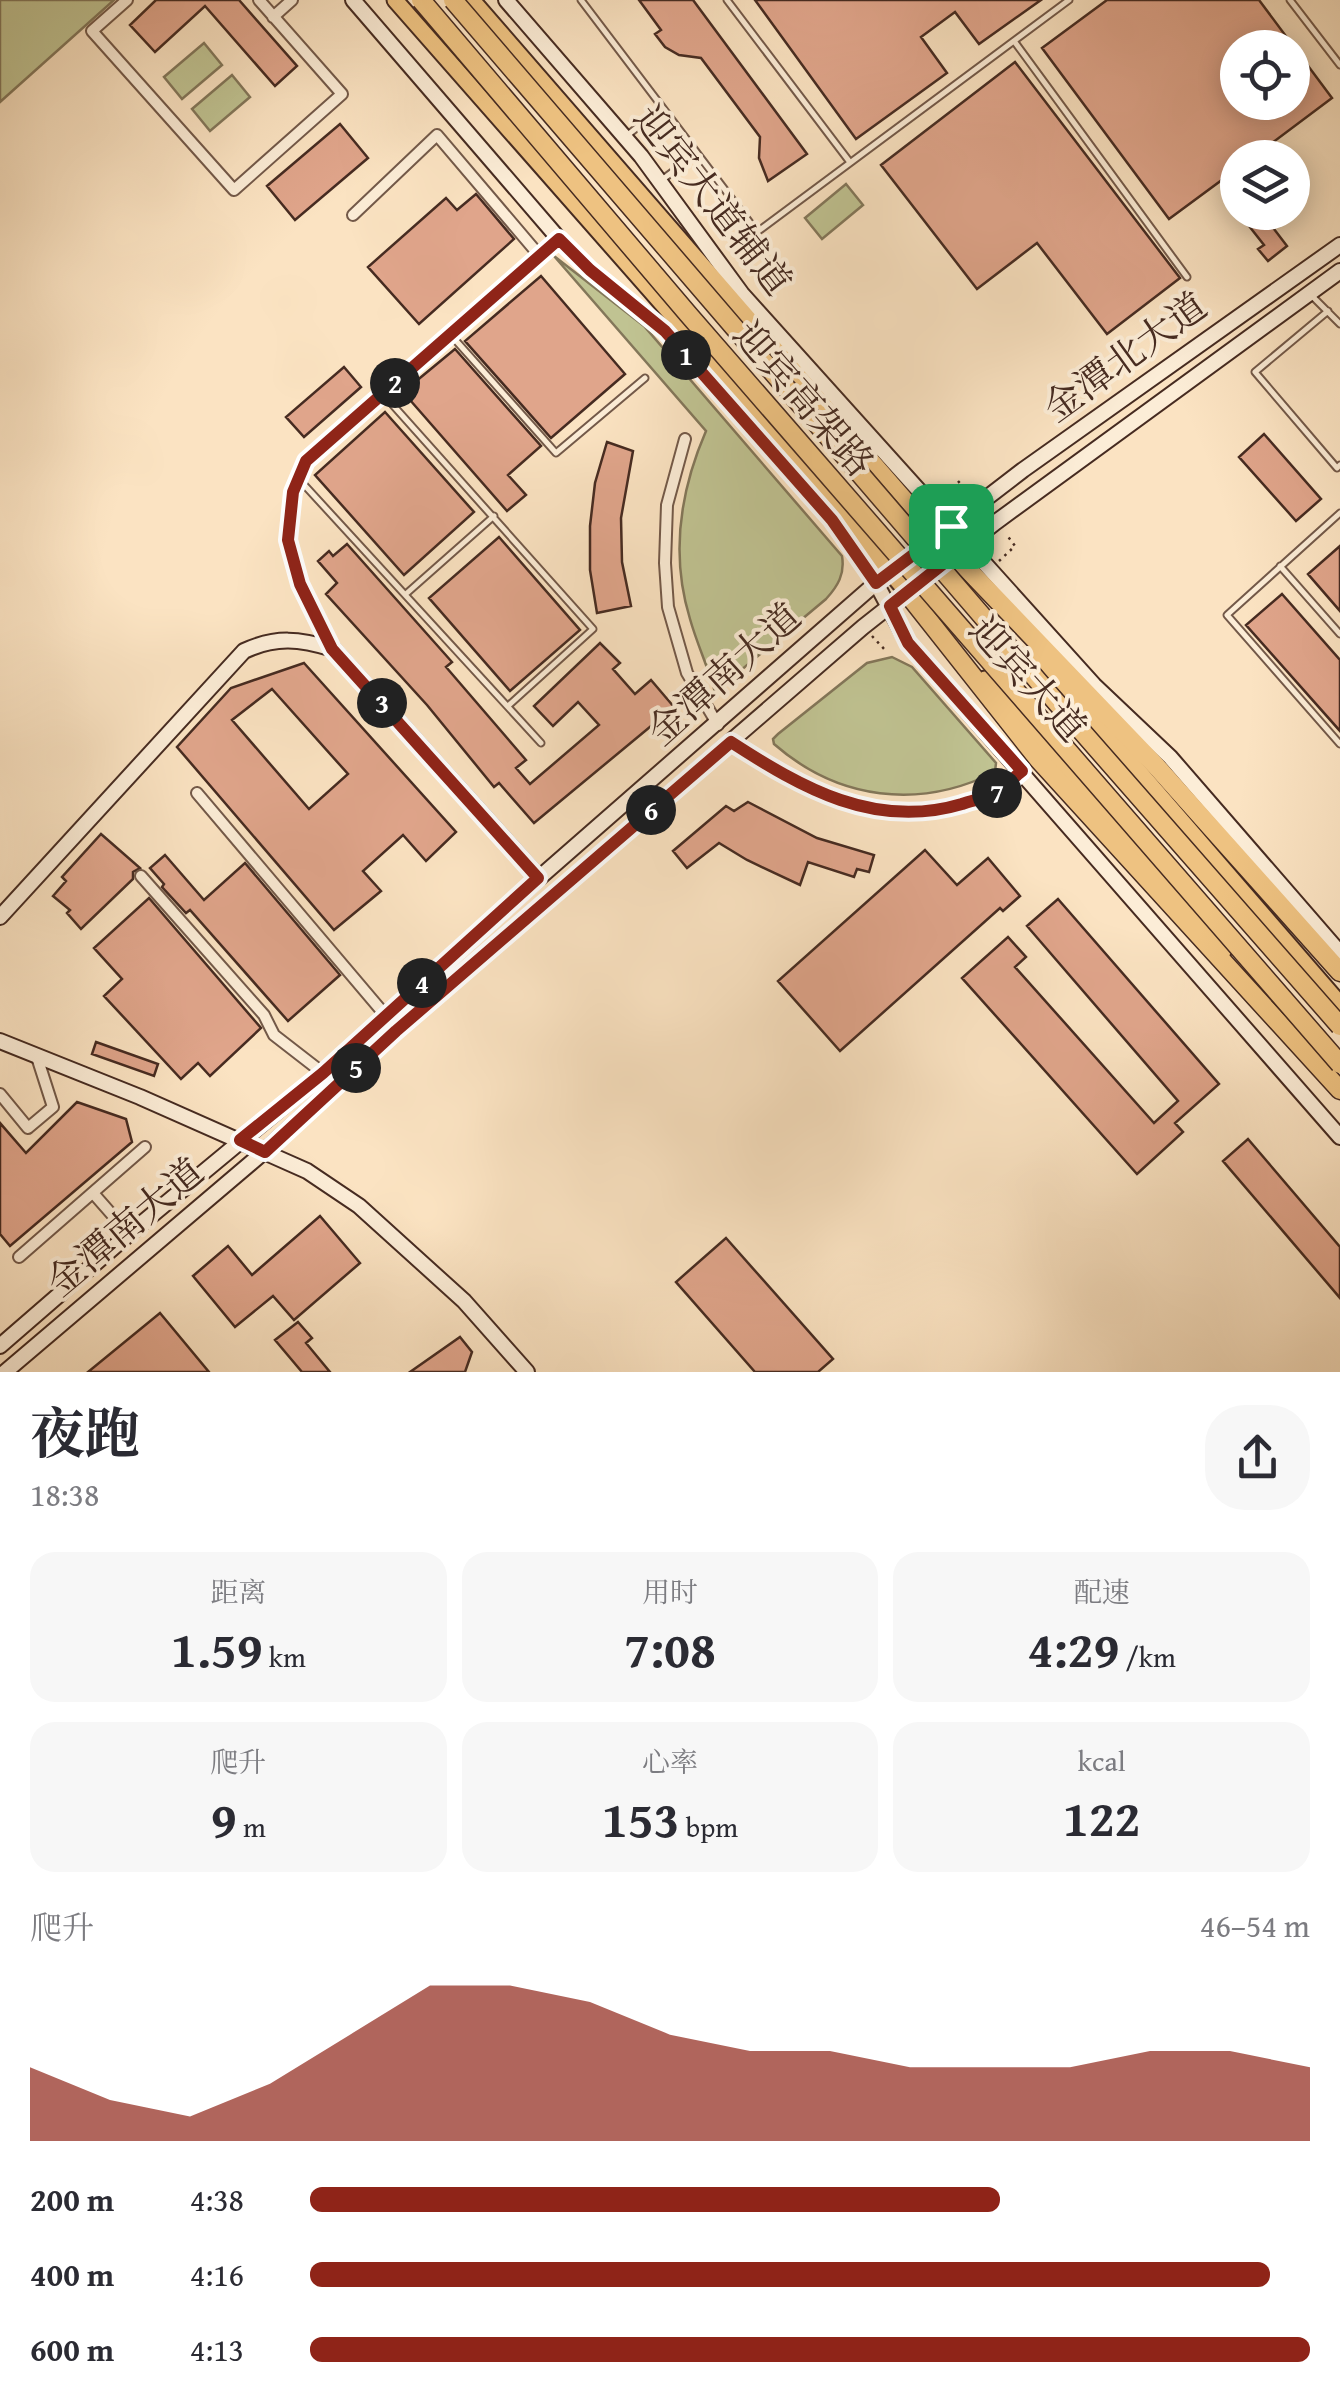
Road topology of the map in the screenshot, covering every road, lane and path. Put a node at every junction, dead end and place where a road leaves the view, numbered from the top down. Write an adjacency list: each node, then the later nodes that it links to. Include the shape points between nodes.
1 (127, 0): 14 (street, via 92,32 234,190 342,94)
2 (258, 0): 14 (street)
3 (292, 0): 14 (street)
4 (353, 0): 23 (street)
5 (395, 0): 42 (main road, 迎宾大道)
6 (421, 0): 66 (highway, 迎宾高架路, bridge)
7 (453, 0): 63 (highway, 迎宾高架路, bridge)
8 (472, 0): 39 (main road, 迎宾大道)
9 (506, 0): 18 (street, 迎宾大道辅道)
10 (581, 0): 17 (lane)
11 (727, 0): 20 (lane)
12 (1069, 0): 15 (lane)
13 (1290, 0): 16 (lane)
14 (273, 16)
15 (1014, 41): 20 (lane); 27 (lane)
16 (1340, 65)
17 (662, 108): 18 (lane); 19 (lane)
18 (624, 137): 21 (street, 迎宾大道辅道)
19 (697, 154): 20 (lane, via 757,232); 21 (lane)
20 (849, 162)
21 (660, 182): 39 (street, 迎宾大道辅道, via 742,294)
22 (353, 215): 25 (street, via 437,135)
23 (559, 239): 25 (lane); 43 (street, via 665,331 832,520)
24 (1340, 245): 39 (street, 金潭北大道)
25 (539, 255): 31 (lane)
26 (1340, 271): 28 (street, 金潭北大道)
27 (1187, 277)
28 (1308, 292): 29 (lane); 40 (street, 金潭北大道)
29 (1328, 311): 30 (lane); 35 (lane, via 1255,372)
30 (1340, 324)
31 (450, 334): 32 (lane, via 556,453); 33 (lane)
32 (645, 378)
33 (383, 394): 36 (lane, via 306,461); 38 (lane)
34 (684, 440): 50 (street, via 667,505 668,608 687,673)
35 (1340, 465)
36 (297, 477): 45 (lane); 48 (lane, via 288,540 300,584)
37 (1340, 512): 41 (lane)
38 (494, 516): 45 (lane); 49 (lane, via 593,629)
39 (945, 532): 40 (main road, 迎宾大道); 42 (street, 金潭南大道)
40 (961, 550): 44 (street, 金潭南大道); 59 (street, via 1170,757); 60 (highway); 61 (main road, 迎宾大道)
41 (1280, 566): 47 (lane); 53 (lane, via 1227,614)
42 (891, 572): 43 (street, 金潭南大道); 44 (main road, 迎宾大道)
43 (876, 583): 46 (street); 50 (street, 金潭南大道)
44 (908, 593): 46 (street, 金潭南大道); 68 (main road, 迎宾大道); 68 (highway, via 1039,760)
45 (408, 594): 49 (lane)
46 (890, 606): 51 (street, 金潭南大道); 54 (street, via 908,643)
47 (1340, 634)
48 (332, 649): 57 (street); 58 (street, via 298,639 244,651)
49 (508, 706): 52 (lane)
50 (718, 725): 57 (street, 金潭南大道)
51 (731, 742): 54 (street, via 816,791 859,807 909,814 997,793); 73 (street, 金潭南大道)
52 (542, 743)
53 (1340, 744)
54 (1022, 771): 70 (street)
55 (196, 793): 62 (street)
56 (141, 876): 67 (street, via 274,1035)
57 (538, 878): 62 (street, 金潭南大道)
58 (0, 917)
59 (1340, 954)
60 (1340, 972)
61 (1340, 1004)
62 (386, 1016): 67 (street, 金潭南大道)
63 (1340, 1026)
64 (0, 1042): 65 (street)
65 (38, 1057): 69 (street, via 52,1107 28,1128); 71 (street)
66 (1340, 1064)
67 (323, 1073): 71 (street, 金潭南大道)
68 (1340, 1086)
69 (0, 1094)
70 (1340, 1136)
71 (240, 1140): 73 (street); 75 (street, 金潭南大道)
72 (145, 1147): 74 (street)
73 (265, 1152): 78 (street, 金潭南大道); 79 (street, via 359,1206 464,1301)
74 (93, 1194): 75 (street); 76 (street)
75 (129, 1234): 77 (street, 金潭南大道)
76 (18, 1257)
77 (0, 1346)
78 (5, 1372)
79 (527, 1372)

